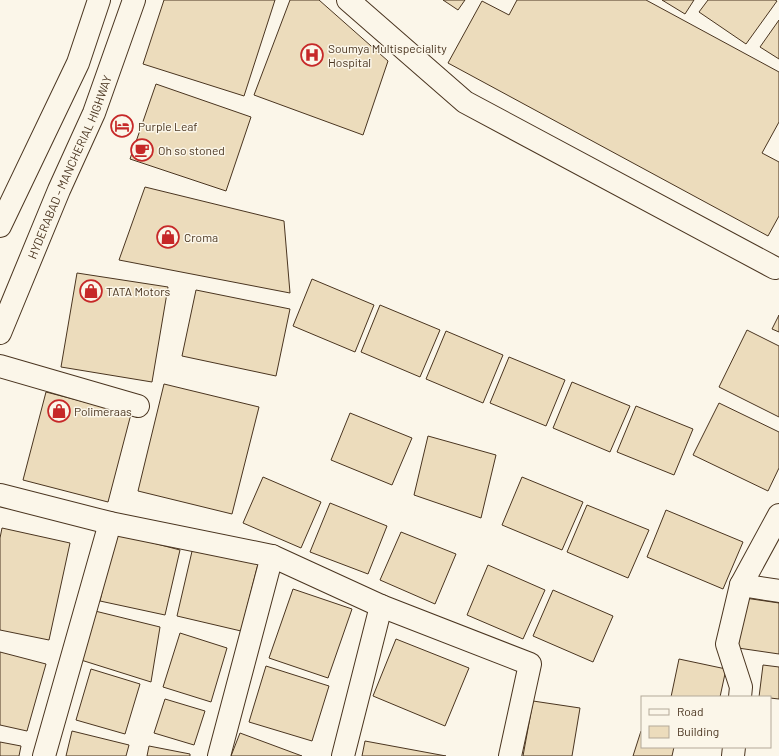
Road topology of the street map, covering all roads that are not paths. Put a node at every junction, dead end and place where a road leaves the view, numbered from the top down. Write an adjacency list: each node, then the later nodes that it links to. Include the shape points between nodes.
1 (99, 0): 4 (street, via 78,63)
2 (134, 0): 6 (street, HYDERABAD - MANCHERIAL HIGHWAY, via 94,113)
3 (358, 3): 5 (street, via 465,102)
4 (0, 226)
5 (775, 268)
6 (0, 331)
7 (0, 366): 8 (street)
8 (138, 406)
9 (0, 495): 11 (street)
10 (779, 515): 13 (street)
11 (110, 523): 12 (street); 17 (street)
12 (272, 556): 15 (street); 18 (street)
13 (742, 585): 14 (street); 16 (street, via 727,644 741,687)
14 (779, 591)
15 (381, 606): 19 (street); 20 (street, via 530,664)
16 (740, 696)
17 (44, 756)
18 (219, 756)
19 (343, 756)
20 (510, 756)

